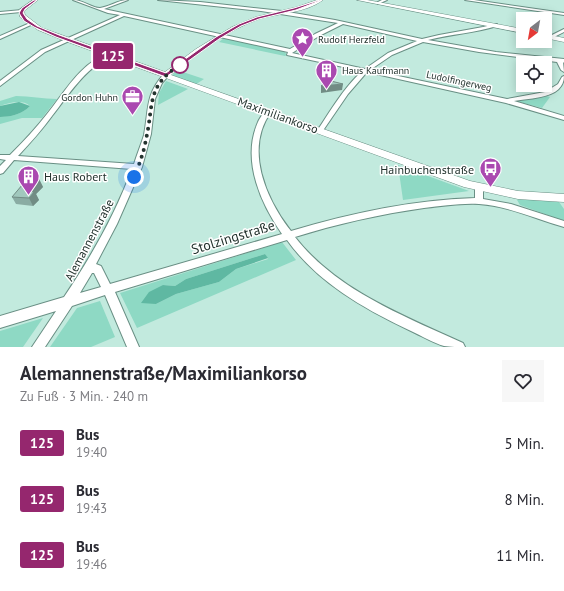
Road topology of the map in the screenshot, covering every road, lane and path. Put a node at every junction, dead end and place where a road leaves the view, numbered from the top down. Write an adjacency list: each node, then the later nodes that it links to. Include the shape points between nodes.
1 (36, 0): 11 (street)
2 (75, 0): 10 (street, Ludolfingerweg)
3 (126, 0): 10 (street)
4 (160, 0): 12 (street)
5 (321, 0): 12 (street, Alemannenstraße)
6 (359, 0): 9 (street)
7 (385, 0): 9 (street)
8 (467, 0): 14 (street)
9 (379, 3): 18 (street)
10 (100, 10): 15 (street, Ludolfingerweg)
11 (21, 11): 13 (street); 17 (street, Maximiliankorso, via 22,16)
12 (283, 12): 16 (street); 22 (street, Alemannenstraße, via 246,22)
13 (0, 13)
14 (564, 14)
15 (123, 15): 22 (street, Ludolfingerweg); 25 (street)
16 (342, 23): 27 (street); 28 (street)
17 (31, 24): 24 (street); 25 (street, Maximiliankorso)
18 (496, 25): 19 (street); 27 (street)
19 (516, 29)
20 (564, 30): 21 (street)
21 (552, 34)
22 (221, 36): 28 (street, Ludolfingerweg); 33 (street, Alemannenstraße)
23 (552, 37): 26 (street)
24 (0, 38)
25 (67, 40): 29 (street, Maximiliankorso); 35 (street, via 33,57)
26 (564, 40)
27 (422, 41): 30 (street, via 490,53); 32 (street, via 393,52)
28 (292, 51): 32 (street, Ludolfingerweg, via 289,54)
29 (108, 55): 33 (street, Maximiliankorso); 41 (street, via 76,79)
30 (561, 60): 31 (street)
31 (564, 70)
32 (365, 71): 36 (street, Ludolfingerweg); 39 (street, via 345,94)
33 (166, 75): 37 (street, Maximiliankorso); 42 (street, Alemannenstraße, via 154,92 146,140)
34 (563, 81): 36 (street, via 543,95)
35 (0, 84)
36 (507, 101): 38 (street, Ludolfingerweg)
37 (268, 112): 39 (street, Maximiliankorso); 50 (street, via 257,135 256,162 266,197)
38 (564, 118)
39 (320, 131): 44 (street, Maximiliankorso)
40 (0, 157): 41 (street)
41 (12, 159): 42 (street); 43 (street)
42 (138, 167): 51 (street, Alemannenstraße, via 118,214)
43 (0, 171)
44 (479, 187): 45 (street, Maximiliankorso); 47 (street)
45 (510, 193): 46 (street, Maximiliankorso); 48 (street)
46 (564, 198)
47 (479, 201): 48 (street, Stolzingstraße); 50 (street, Stolzingstraße, via 446,202 395,209 323,225)
48 (511, 207): 49 (street)
49 (564, 224)
50 (288, 236): 52 (street, Stolzingstraße); 57 (street, via 311,263 342,288 375,307)
51 (89, 268): 52 (street, via 97,269); 53 (street, Alemannenstraße)
52 (107, 290): 53 (street, Stolzingstraße); 56 (street)
53 (69, 301): 54 (street, Stolzingstraße); 55 (street, Alemannenstraße)
54 (0, 322)
55 (38, 347)
56 (132, 347)
57 (459, 347)

